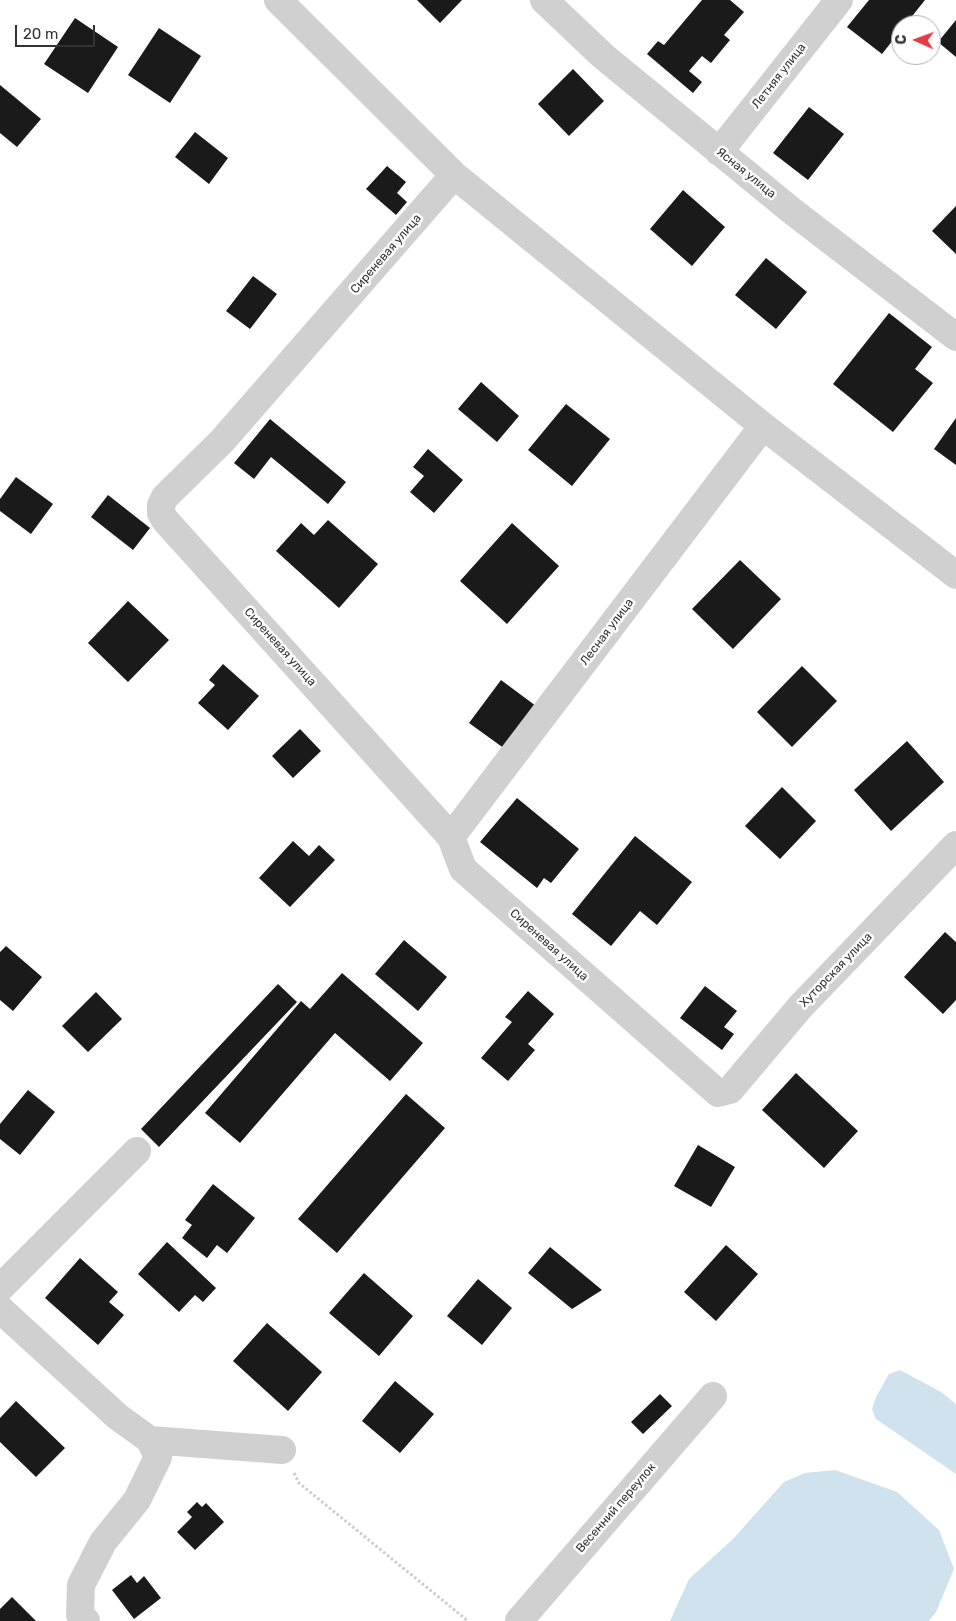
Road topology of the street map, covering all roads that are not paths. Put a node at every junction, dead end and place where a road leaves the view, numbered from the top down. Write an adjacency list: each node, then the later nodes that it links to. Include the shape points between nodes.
1 (278, 0): 5 (street)
2 (544, 0): 4 (street, Ясная улица, via 603,56)
3 (839, 0): 4 (street, Летняя улица)
4 (720, 152): 6 (street, Ясная улица, via 792,212)
5 (454, 176): 7 (street); 9 (street, Сиреневая улица, via 222,440 161,504 165,520)
6 (956, 336)
7 (763, 426): 8 (street); 9 (street, Лесная улица)
8 (956, 575)
9 (451, 837): 11 (street, Сиреневая улица, via 464,869)
10 (956, 845): 11 (street, Хуторская улица, via 801,1006 730,1090)
11 (718, 1093)
12 (137, 1151): 13 (street)
13 (0, 1288)
14 (0, 1309): 16 (street, via 118,1417)
15 (713, 1396): 19 (street, Весенний переулок)
16 (150, 1440): 17 (street); 18 (street, via 158,1457 137,1500 103,1542 81,1585 80,1614)
17 (282, 1450)
18 (86, 1621)
19 (519, 1621)

